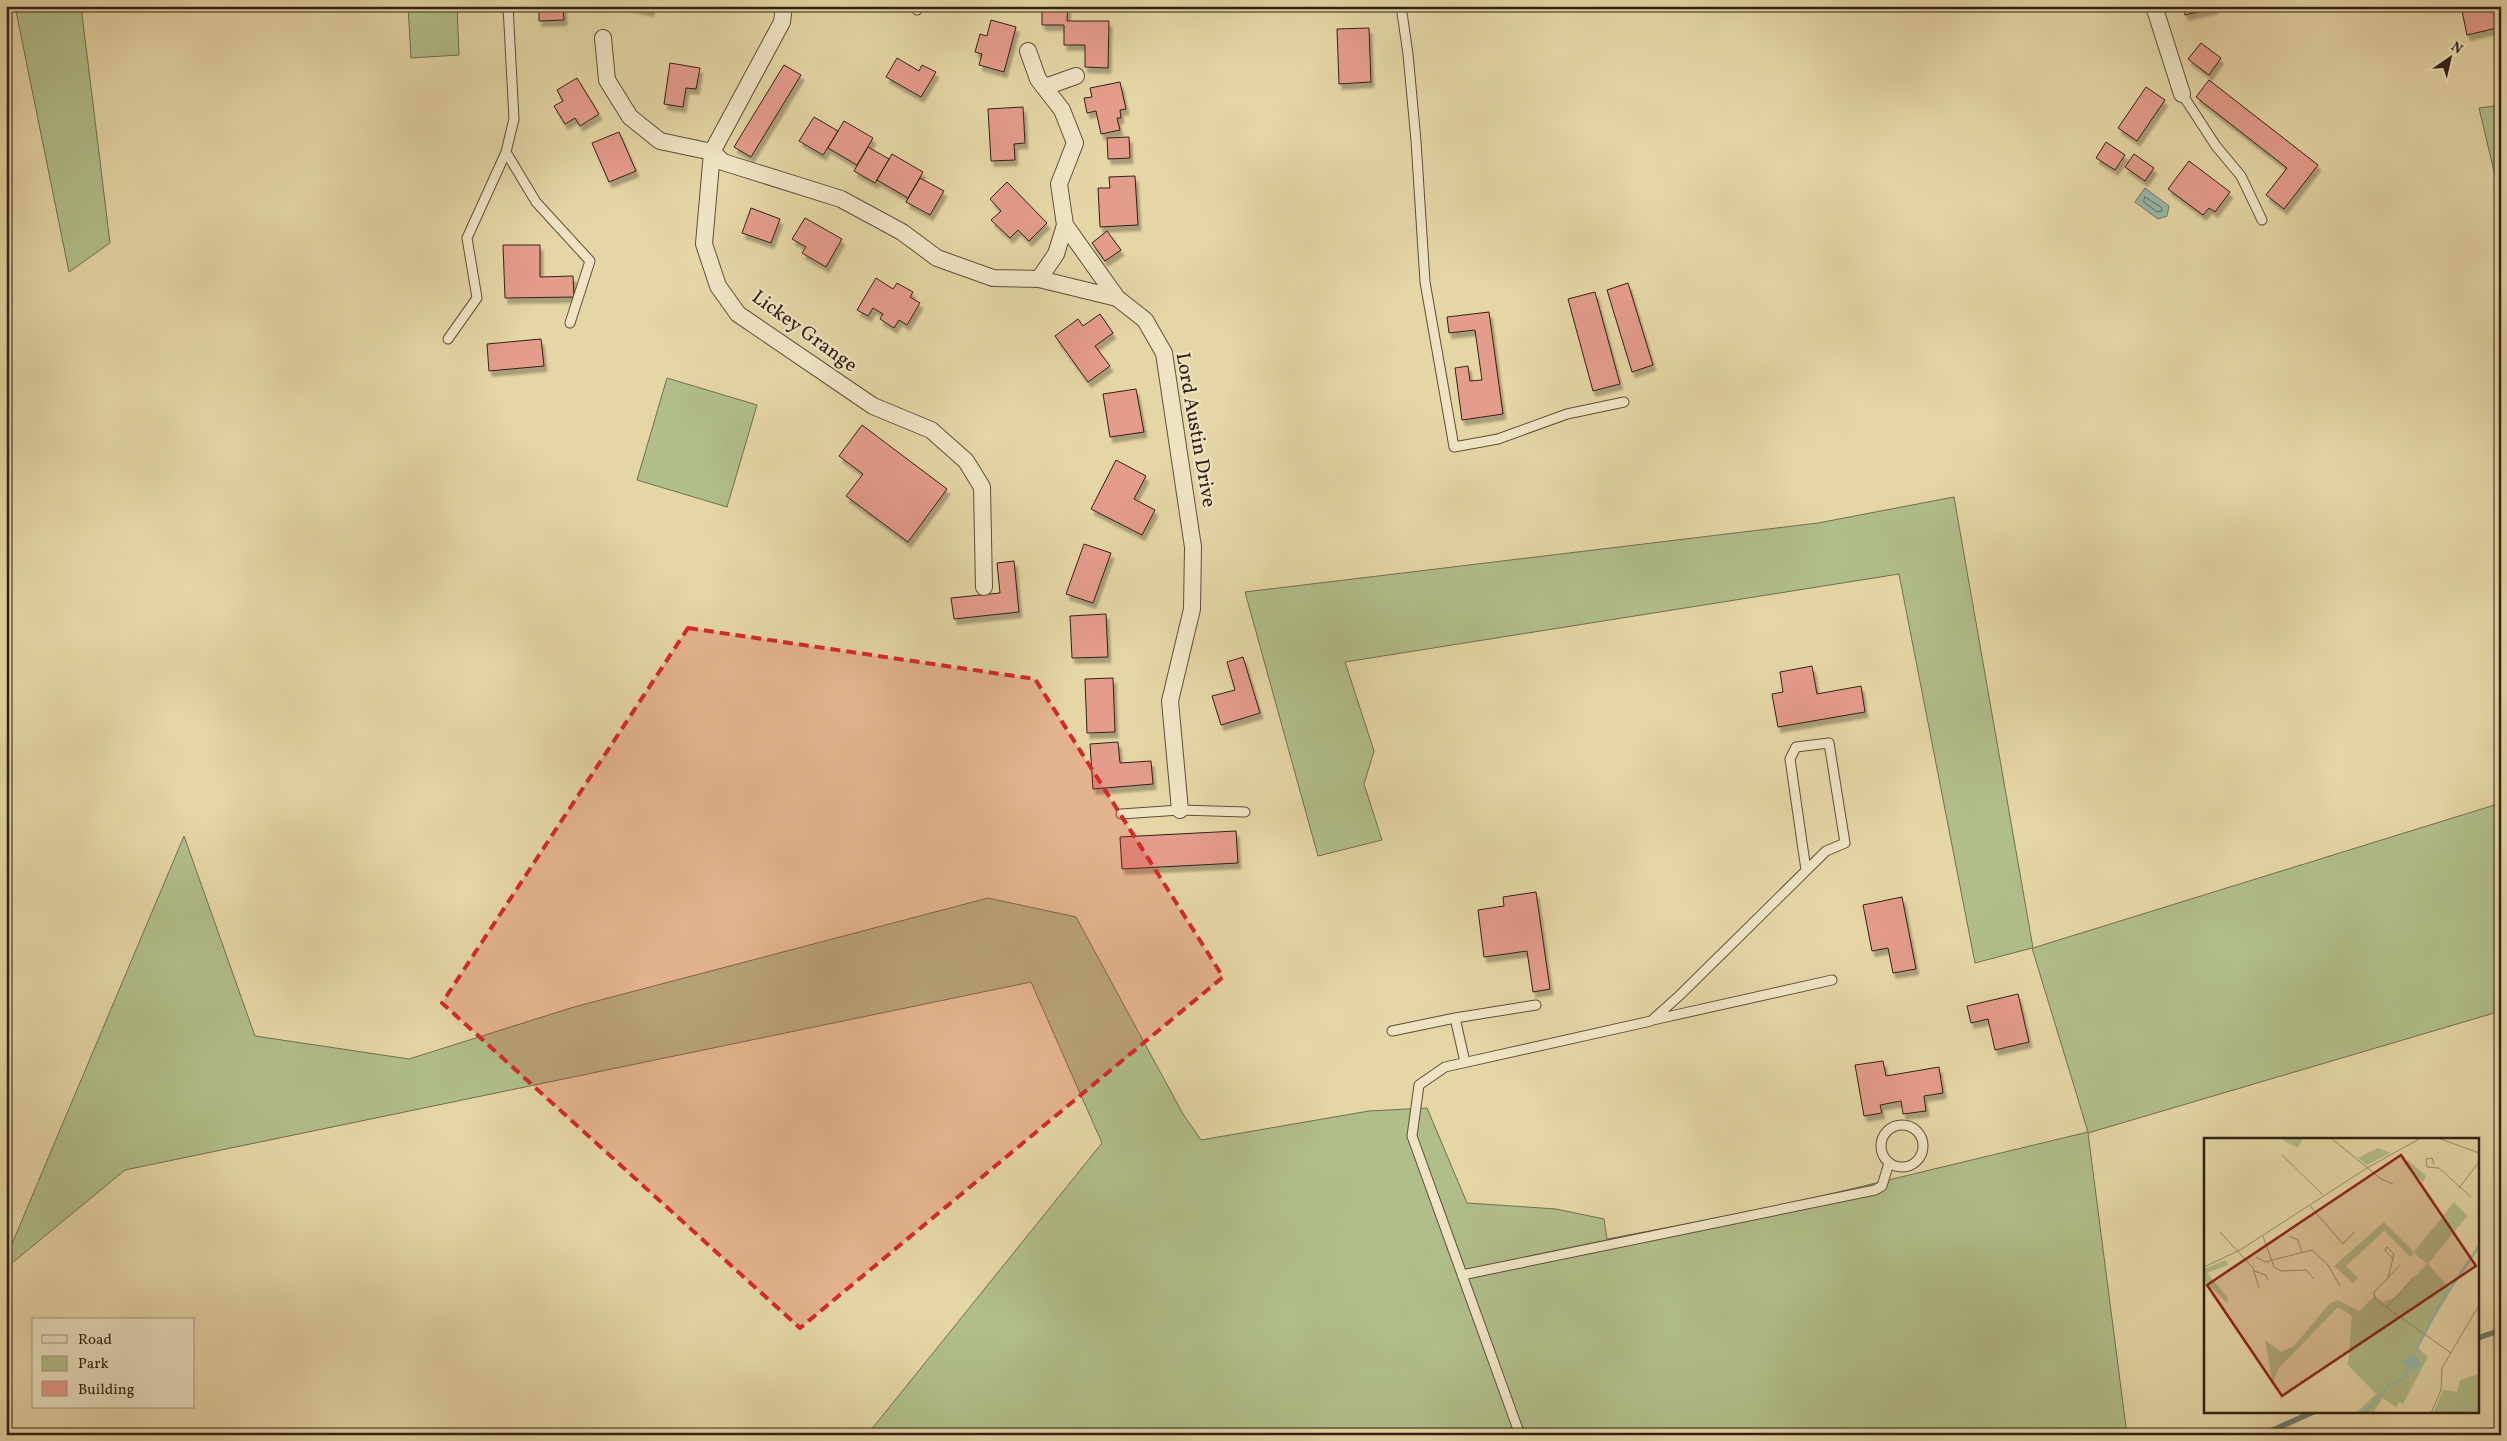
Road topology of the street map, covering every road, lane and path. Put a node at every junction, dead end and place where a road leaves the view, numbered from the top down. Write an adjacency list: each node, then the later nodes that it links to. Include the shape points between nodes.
1 (508, 6): 10 (lane, via 514,119)
2 (784, 6): 11 (street, Lickey Grange, via 782,22)
3 (1400, 6): 18 (lane, via 1416,141 1425,282 1454,447 1498,439 1567,414)
4 (2154, 6): 9 (street)
5 (603, 38): 11 (street, via 608,80 630,117 660,141)
6 (1028, 51): 8 (street)
7 (1076, 76): 8 (street)
8 (1044, 87): 13 (street, via 1062,110 1075,143 1059,184)
9 (2182, 94): 12 (lane, via 2216,146 2241,176)
10 (506, 152): 16 (lane, via 536,202 590,261); 17 (lane, via 467,238 477,298)
11 (712, 152): 14 (street, Lord Austin Drive, via 723,162 841,199 902,232 937,258 993,278); 19 (street, Lickey Grange, via 704,244 718,286 738,314 873,406 931,430 966,461 982,487)
12 (2262, 220)
13 (1065, 225): 14 (street, via 1056,254); 15 (street)
14 (1039, 279): 15 (street, Lord Austin Drive)
15 (1117, 298): 20 (street, Lord Austin Drive, via 1145,320 1164,353 1193,547 1192,609 1170,701)
16 (570, 323)
17 (448, 339)
18 (1624, 402)
19 (984, 587)
20 (1180, 810): 21 (lane); 22 (lane)
21 (1245, 812)
22 (1121, 814)
23 (1806, 870): 23 (lane, via 1826,851 1845,843 1829,743 1796,747 1790,759); 27 (lane)
24 (1832, 980): 27 (lane)
25 (1536, 1006): 26 (lane)
26 (1455, 1018): 28 (lane); 29 (lane)
27 (1651, 1021): 29 (lane)
28 (1392, 1031)
29 (1465, 1062): 31 (lane, via 1445,1067 1420,1085 1412,1136)
30 (1889, 1163): 30 (lane, via 1903,1167 1916,1162 1921,1156 1923,1142 1916,1130 1904,1124 1886,1133 1881,1145); 31 (lane, via 1882,1186 1875,1190)
31 (1462, 1275): 32 (lane)
32 (1520, 1435)

